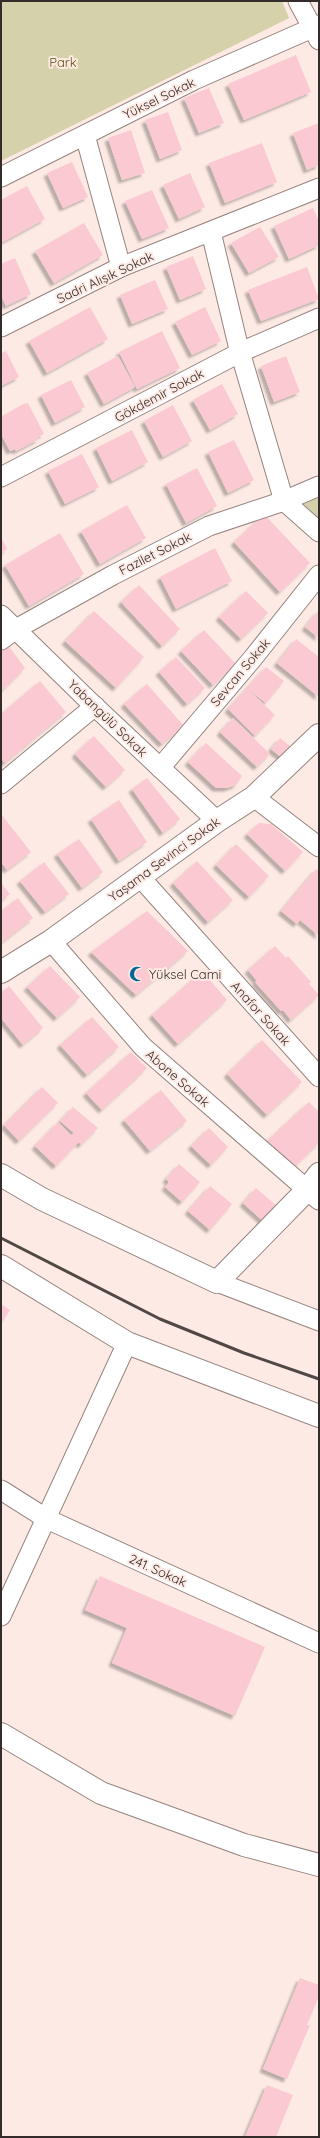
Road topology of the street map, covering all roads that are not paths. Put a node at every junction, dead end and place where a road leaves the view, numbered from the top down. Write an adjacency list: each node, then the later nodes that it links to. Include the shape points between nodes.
1 (298, 1): 2 (street)
2 (316, 31): 3 (street, Yüksel Sokak, via 194,80)
3 (85, 135): 4 (street, Yüksel Sokak); 7 (street)
4 (1, 177)
5 (319, 188): 6 (street, Sadri Alışık Sokak)
6 (211, 232): 7 (street, Sadri Alışık Sokak); 10 (street)
7 (121, 267): 9 (street, Sadri Alışık Sokak)
8 (319, 318): 10 (street, Gökdemir Sokak)
9 (1, 327)
10 (241, 352): 11 (street, Gökdemir Sokak); 13 (street)
11 (1, 478)
12 (319, 486): 13 (street, Fazilet Sokak)
13 (284, 501): 14 (street); 17 (street, Fazilet Sokak, via 209,526 113,575)
14 (319, 532)
15 (319, 576): 20 (street, Sevcan Sokak)
16 (1, 614): 17 (street, Yabangülü Sokak)
17 (8, 635): 18 (street, Yabangülü Sokak)
18 (95, 706): 20 (street, Yabangülü Sokak); 21 (street)
19 (319, 735): 22 (street, Yaşama Sevinci Sokak)
20 (160, 768): 23 (street, Yabangülü Sokak)
21 (1, 784)
22 (254, 797): 23 (street, Yaşama Sevinci Sokak); 24 (street)
23 (217, 821): 25 (street, Yaşama Sevinci Sokak)
24 (319, 847)
25 (140, 877): 26 (street, Yaşama Sevinci Sokak); 28 (street, Anafor Sokak)
26 (50, 941): 27 (street, Yaşama Sevinci Sokak); 30 (street, Abone Sokak, via 143,1047)
27 (1, 972)
28 (319, 1078)
29 (1, 1174): 32 (street, via 42,1199)
30 (315, 1188): 32 (street)
31 (1, 1266): 34 (street)
32 (217, 1282): 33 (street)
33 (319, 1321)
34 (127, 1342): 35 (street); 37 (street)
35 (319, 1416)
36 (1, 1490): 37 (street, 241. Sokak)
37 (47, 1520): 38 (street); 39 (street, 241. Sokak)
38 (1, 1616)
39 (319, 1643)
40 (1, 1734): 41 (street, via 101,1793 244,1845)
41 (319, 1865)

